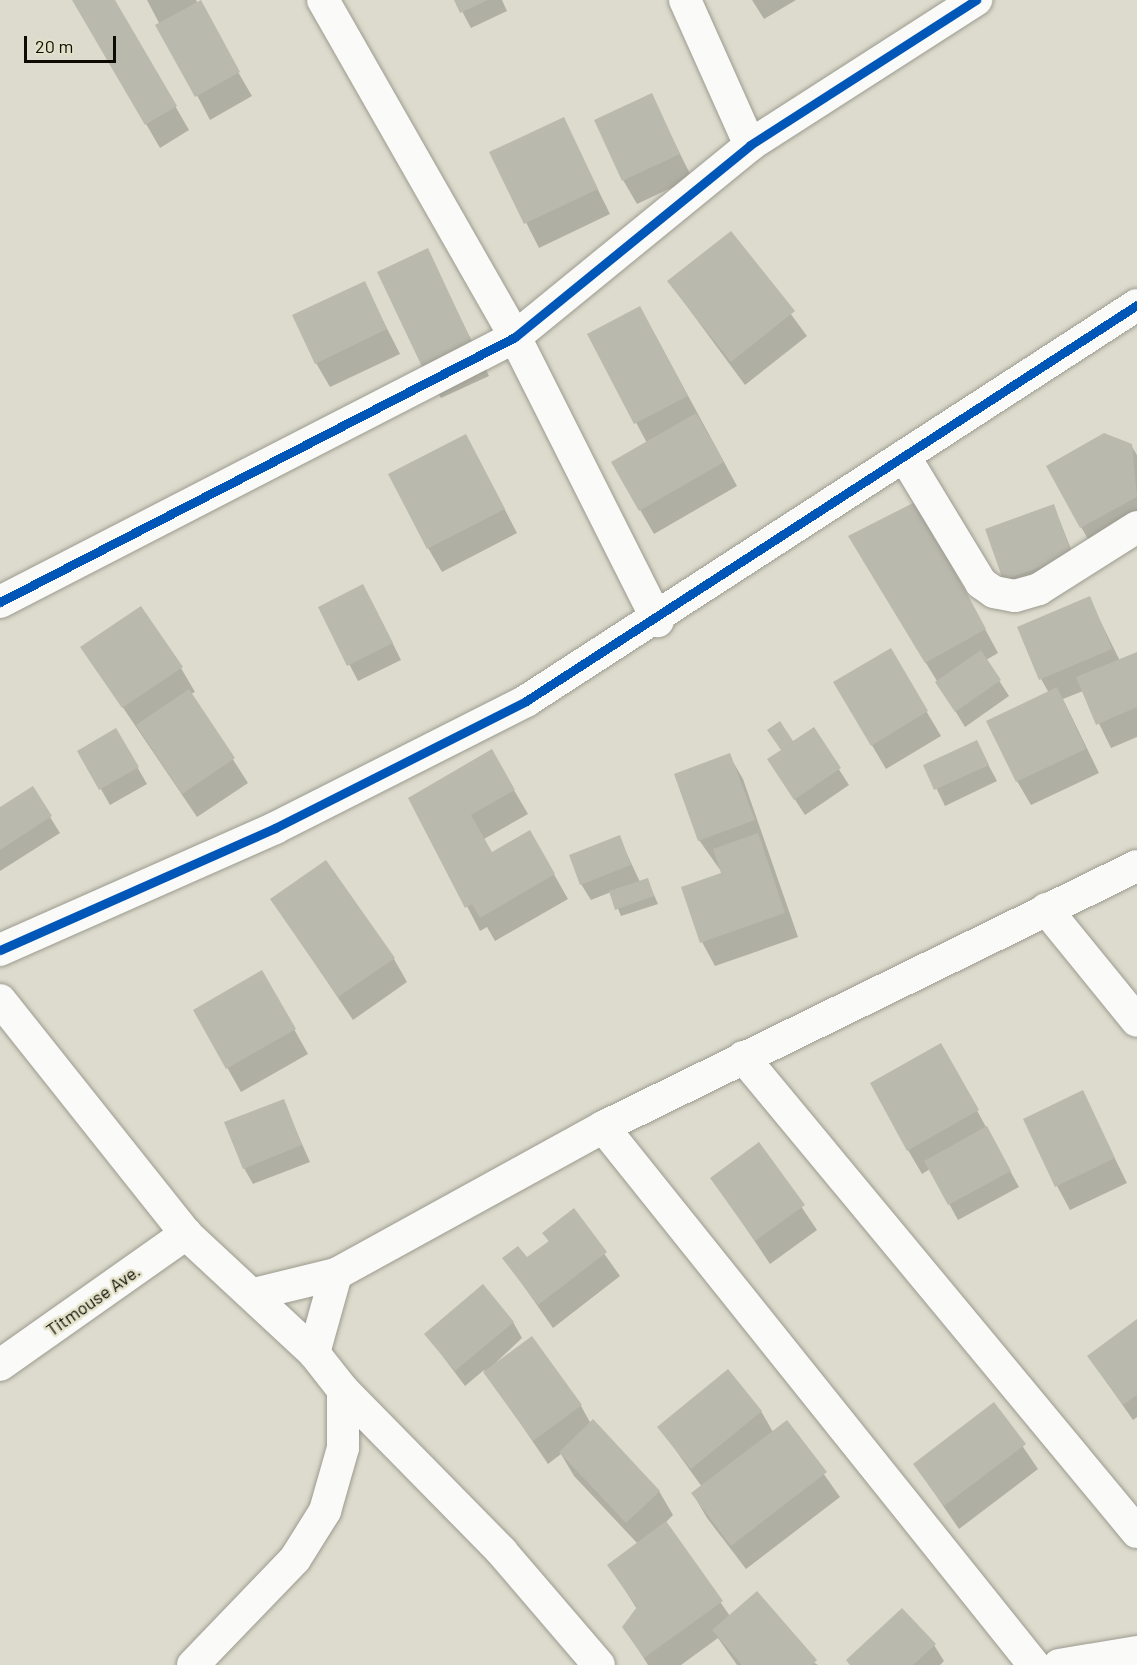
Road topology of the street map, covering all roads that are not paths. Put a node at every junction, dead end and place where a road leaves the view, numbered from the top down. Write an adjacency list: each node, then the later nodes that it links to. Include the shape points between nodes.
1 (323, 0): 6 (street)
2 (685, 0): 4 (street)
3 (976, 0): 4 (street)
4 (750, 145): 6 (street)
5 (1137, 305): 7 (street)
6 (515, 337): 9 (street); 10 (street)
7 (906, 459): 8 (street, via 981,584 994,592 1015,596 1039,589); 10 (street)
8 (1137, 527)
9 (0, 602)
10 (658, 621): 13 (street, via 526,702 286,823)
11 (1137, 866): 12 (street)
12 (1046, 909): 15 (street); 16 (street)
13 (0, 950)
14 (0, 1000): 18 (street)
15 (1137, 1021)
16 (743, 1057): 17 (street); 24 (street)
17 (603, 1127): 19 (street); 28 (street)
18 (186, 1234): 20 (street); 22 (street, Titmouse Ave.)
19 (336, 1274): 20 (street); 21 (street)
20 (254, 1294): 21 (street)
21 (314, 1353): 23 (street)
22 (0, 1365)
23 (343, 1389): 26 (street, via 343,1448 326,1512 295,1559); 27 (street, via 502,1552)
24 (1137, 1532)
25 (1137, 1652): 29 (street)
26 (193, 1665)
27 (598, 1665)
28 (1034, 1665)
29 (1059, 1665)

